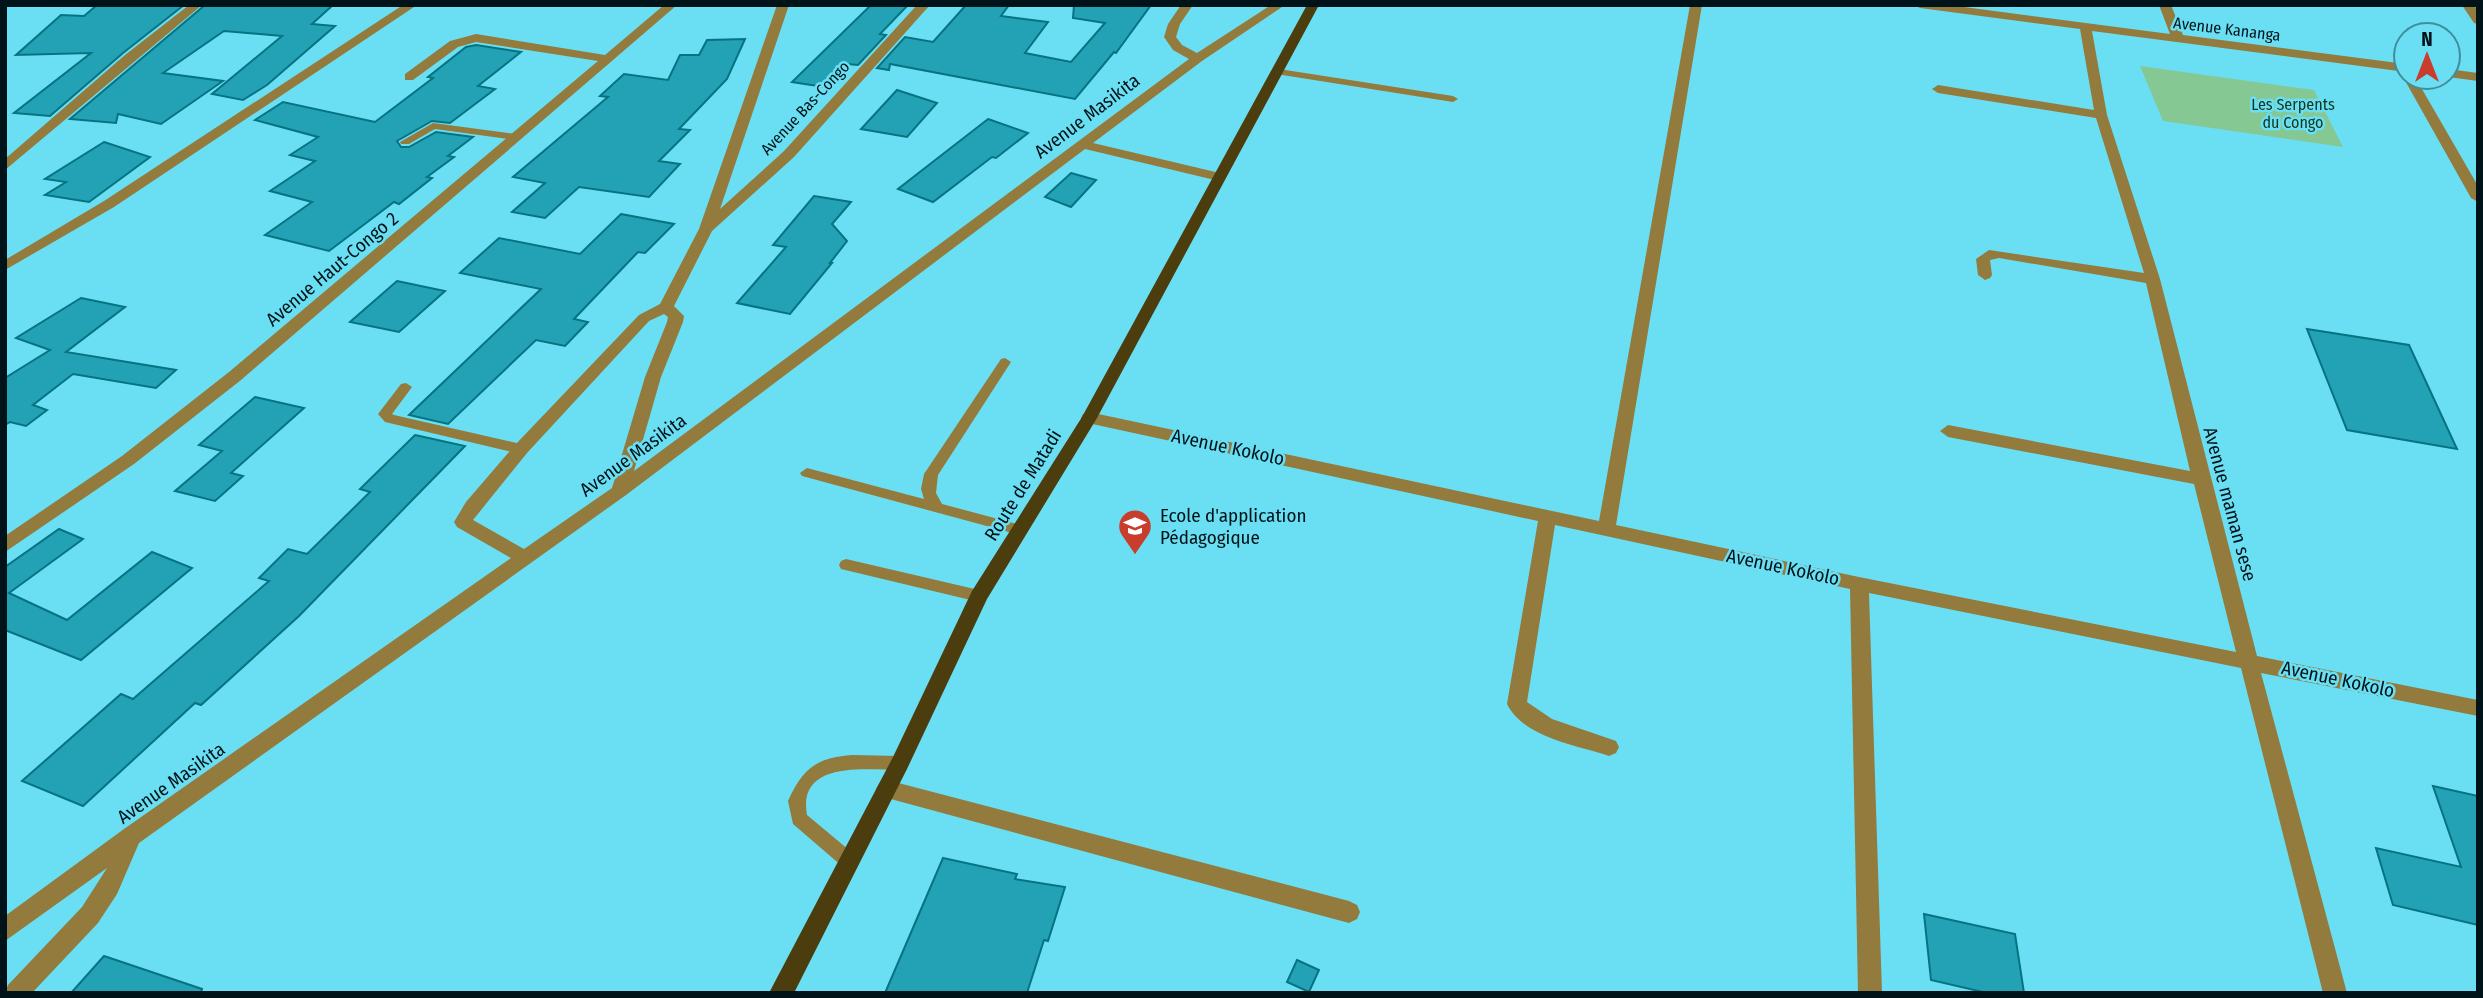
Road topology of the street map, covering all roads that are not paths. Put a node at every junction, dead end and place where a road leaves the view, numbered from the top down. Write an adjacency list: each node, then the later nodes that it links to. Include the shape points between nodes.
1 (196, 5): 28 (street)
2 (411, 5): 32 (street, via 109,204)
3 (671, 5): 17 (street, Avenue Haut-Congo 2)
4 (783, 5): 31 (street)
5 (925, 5): 31 (street, Avenue Bas-Congo, via 789,154)
6 (1188, 5): 16 (street, via 1174,23 1171,42 1177,50)
7 (1279, 5): 16 (street, Avenue Masikita)
8 (1313, 5): 19 (main road, Route de Matadi)
9 (1696, 5): 46 (street)
10 (1920, 5): 14 (street, Avenue Kananga)
11 (2165, 5): 15 (street)
12 (2468, 5): 13 (street)
13 (2478, 21)
14 (2085, 26): 15 (street, Avenue Kananga); 24 (street, Avenue maman sese)
15 (2178, 39): 18 (street, Avenue Kananga)
16 (1198, 58): 27 (street, Avenue Masikita)
17 (608, 59): 20 (street, via 464,39); 25 (street, Avenue Haut-Congo 2)
18 (2392, 69)
19 (1279, 72): 23 (lane); 29 (main road, Route de Matadi)
20 (410, 77)
21 (1938, 89): 24 (street)
22 (2417, 91): 30 (street)
23 (1454, 99)
24 (2101, 115): 34 (street, Avenue maman sese)
25 (516, 137): 26 (lane, via 433,126); 48 (street, Avenue Haut-Congo 2, via 225,384 128,460)
26 (405, 142)
27 (1083, 145): 29 (street); 43 (street, Avenue Masikita)
28 (5, 166)
29 (1219, 177): 38 (main road, Route de Matadi)
30 (2478, 198)
31 (706, 229): 35 (street)
32 (5, 266)
33 (1985, 275): 34 (street, via 1983,259 1999,254)
34 (2153, 279): 42 (street, Avenue maman sese)
35 (666, 307): 40 (street, via 645,317); 43 (street, via 676,316 675,322 653,377)
36 (1005, 362): 44 (lane, via 930,474 927,488)
37 (406, 387): 40 (lane, via 384,414 390,419)
38 (1089, 418): 45 (street, Avenue Kokolo); 47 (main road, Route de Matadi)
39 (1948, 431): 42 (street)
40 (521, 449): 49 (street, via 463,522)
41 (807, 473): 44 (lane)
42 (2201, 480): 53 (street, Avenue maman sese)
43 (620, 491): 49 (street, Avenue Masikita)
44 (939, 510): 47 (lane)
45 (1548, 515): 46 (street, Avenue Kokolo); 55 (street, via 1517,704 1520,711 1539,722)
46 (1607, 528): 51 (street, Avenue Kokolo)
47 (1020, 530): 52 (main road, Route de Matadi)
48 (5, 545)
49 (525, 558): 58 (street, Avenue Masikita)
50 (846, 565): 52 (lane)
51 (1860, 584): 53 (street, Avenue Kokolo); 64 (street)
52 (979, 596): 56 (main road, Route de Matadi)
53 (2250, 661): 54 (street, Avenue Kokolo); 65 (street, Avenue maman sese)
54 (2478, 708)
55 (1609, 747)
56 (900, 763): 57 (main road, Route de Matadi); 59 (lane, via 821,768 796,801 799,819)
57 (887, 789): 59 (main road, Route de Matadi); 60 (street)
58 (132, 836): 61 (street, Avenue Masikita); 62 (street, via 109,887 90,915)
59 (849, 861): 63 (main road, Route de Matadi)
60 (1349, 912)
61 (5, 930)
62 (16, 993)
63 (781, 993)
64 (1870, 993)
65 (2335, 993)

